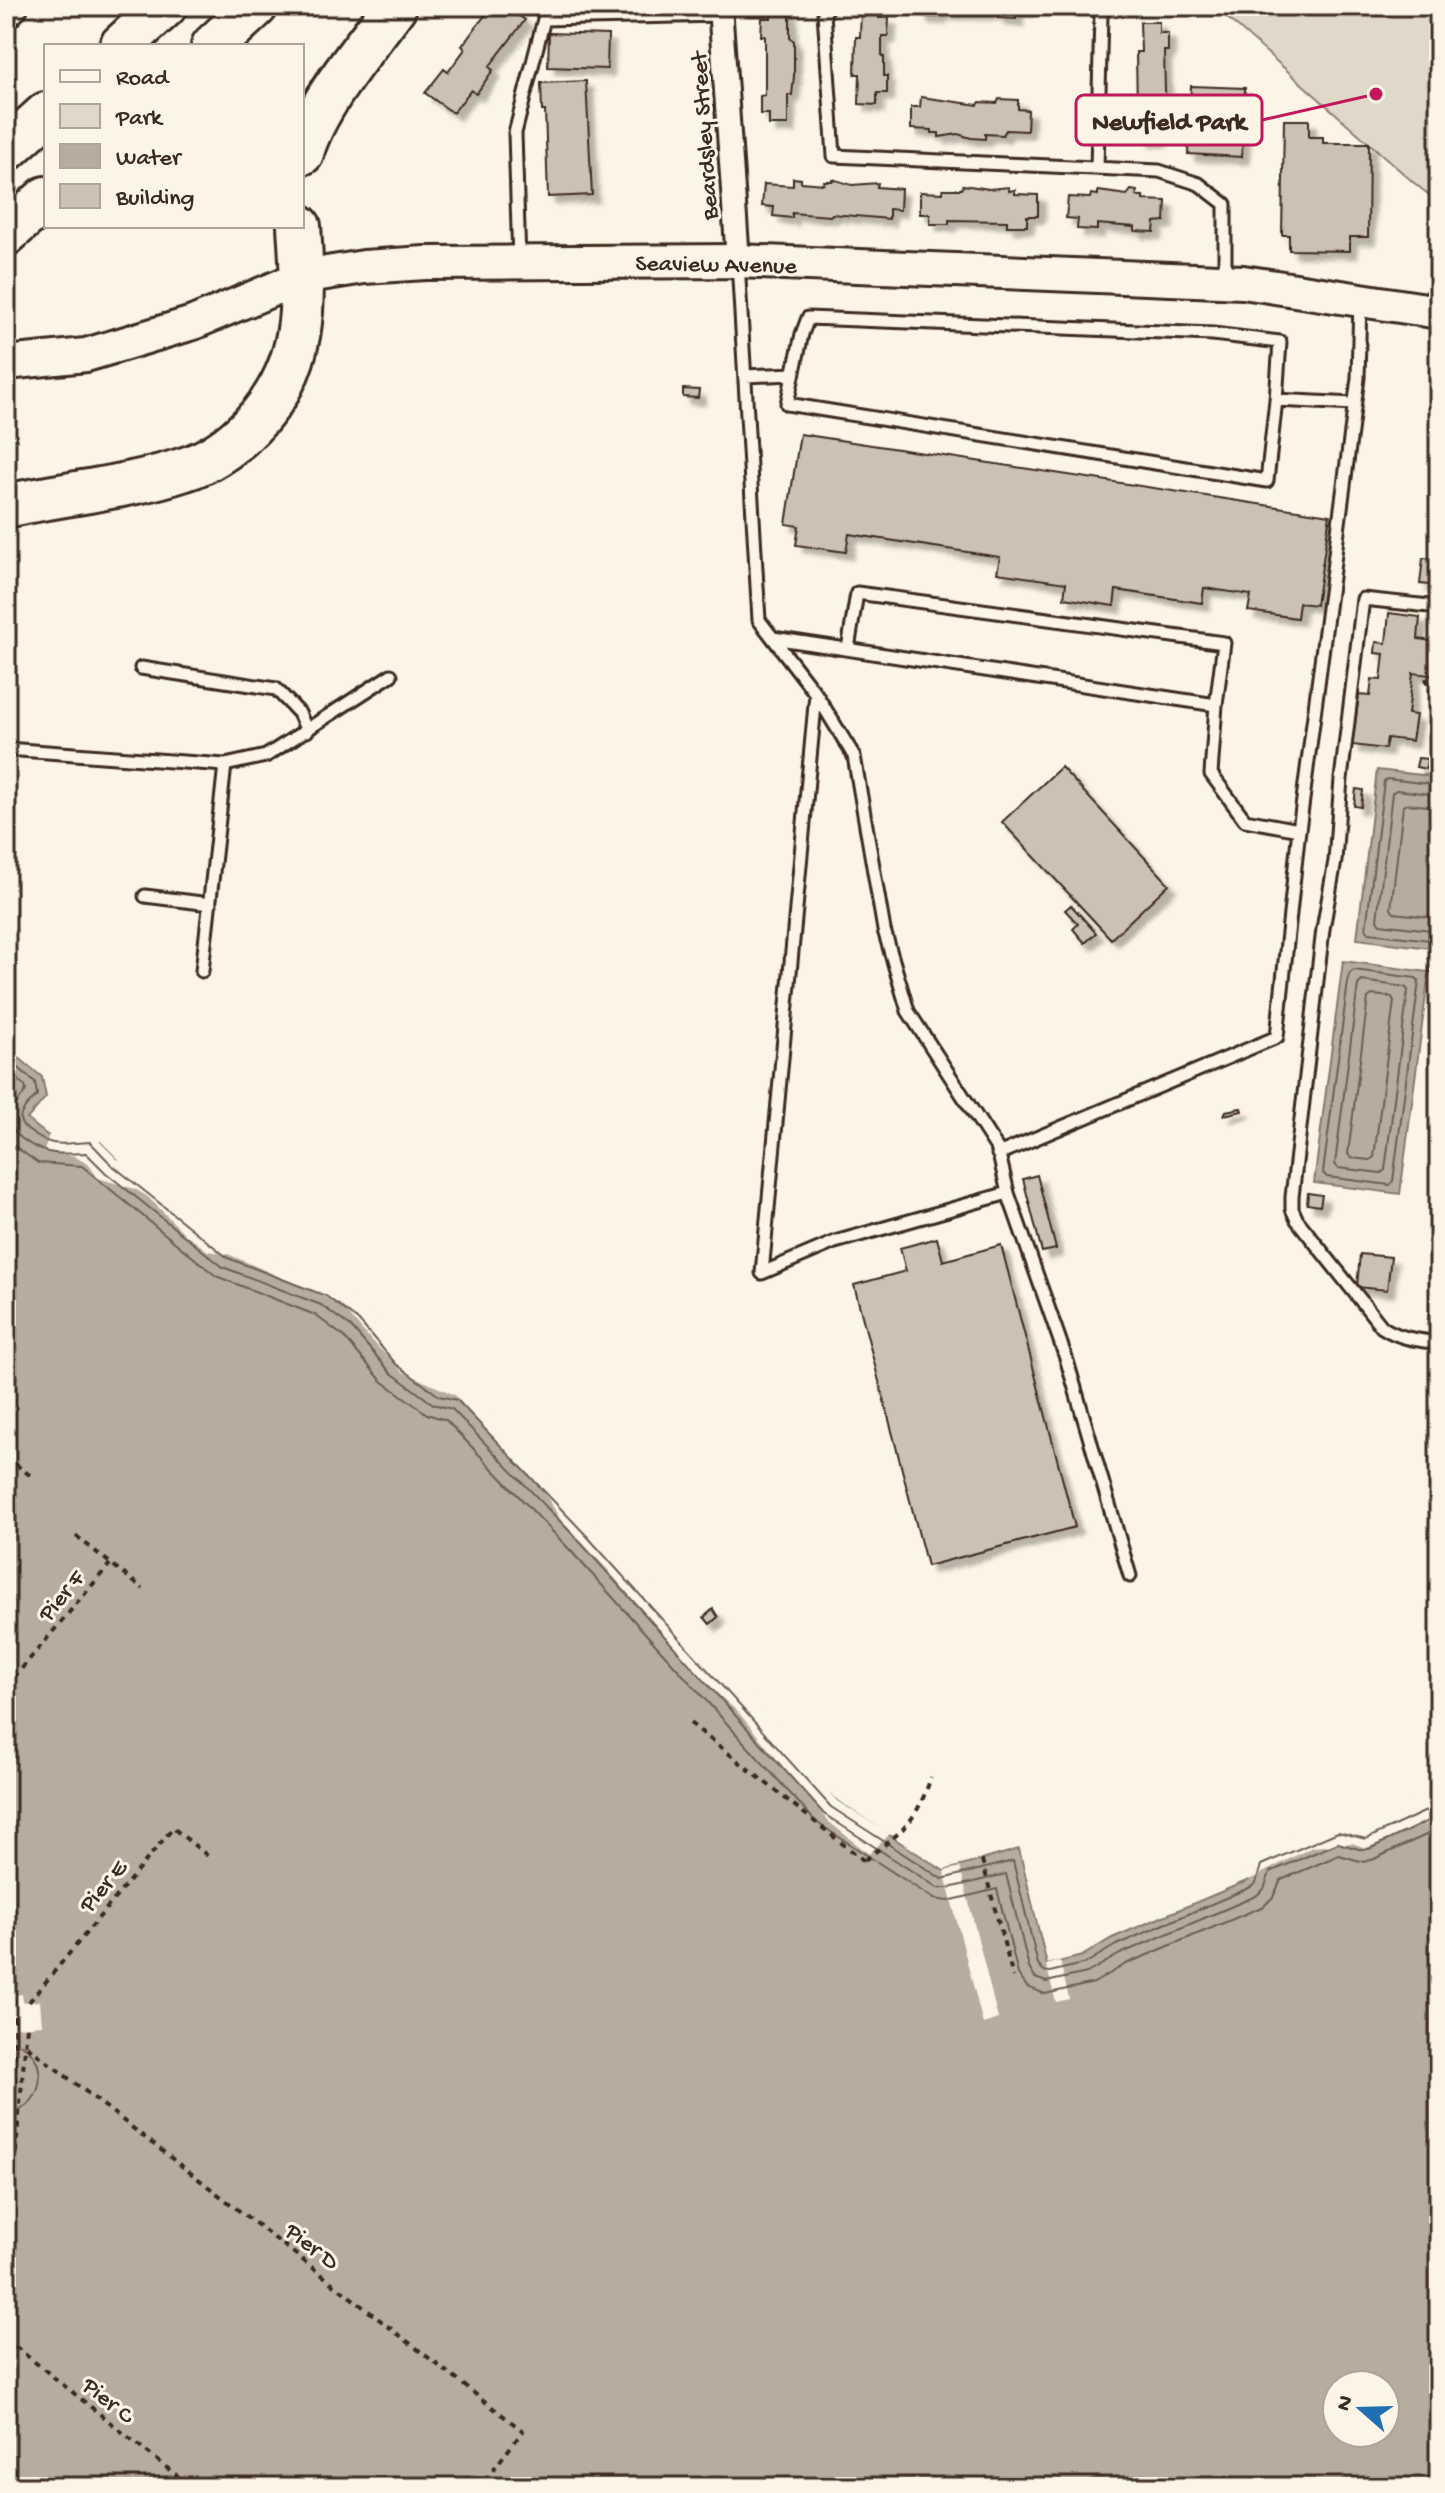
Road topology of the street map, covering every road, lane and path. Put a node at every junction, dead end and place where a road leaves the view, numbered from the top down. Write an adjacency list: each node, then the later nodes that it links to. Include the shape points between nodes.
1 (11, 6): 8 (street)
2 (165, 6): 9 (highway)
3 (256, 6): 10 (highway)
4 (395, 6): 12 (highway, via 323,109)
5 (829, 6): 14 (lane, via 824,13 834,156)
6 (1093, 6): 14 (lane, via 1101,15)
7 (720, 10): 18 (street, Beardsley Street); 19 (lane, via 544,19 515,133)
8 (6, 11)
9 (123, 44)
10 (215, 44)
11 (44, 116): 13 (highway)
12 (304, 148)
13 (6, 150)
14 (1097, 168): 21 (lane, via 1159,171 1199,184 1225,204)
15 (44, 200): 17 (highway)
16 (299, 228): 20 (highway)
17 (6, 234)
18 (738, 261): 19 (street, Seaview Avenue); 21 (street, Seaview Avenue); 26 (lane)
19 (519, 262): 20 (street, Seaview Avenue, via 364,267)
20 (302, 277): 24 (street, Seaview Avenue, via 193,323 86,355); 29 (highway, via 300,333 287,377 233,443 181,470)
21 (1225, 281): 22 (street, Seaview Avenue)
22 (1360, 300): 23 (street, Seaview Avenue); 28 (lane)
23 (1439, 312)
24 (6, 363)
25 (793, 374): 26 (lane); 27 (lane, via 808,318 1213,334 1280,342); 27 (lane, via 787,404 1267,481)
26 (745, 376): 31 (lane, via 759,620)
27 (1276, 400): 28 (lane)
28 (1354, 404): 42 (lane)
29 (6, 506)
30 (1439, 607): 48 (lane, via 1363,599 1292,1197 1297,1220 1382,1327 1407,1339)
31 (773, 638): 32 (lane); 36 (lane)
32 (848, 649): 37 (lane); 37 (lane, via 857,593 1224,643)
33 (141, 668): 39 (lane, via 276,689 299,713)
34 (391, 675): 39 (lane)
35 (1426, 678): 38 (path)
36 (816, 694): 46 (lane, via 854,756 884,930 908,1011); 47 (lane, via 762,1273 835,1242)
37 (1216, 705): 42 (lane, via 1211,774 1245,820)
38 (1439, 722)
39 (307, 731): 41 (lane, via 266,756)
40 (6, 749): 41 (lane)
41 (225, 765): 44 (lane)
42 (1299, 830): 46 (lane, via 1277,1037)
43 (145, 896): 44 (lane)
44 (210, 904): 45 (lane)
45 (202, 971)
46 (998, 1154): 47 (lane)
47 (1008, 1193): 53 (lane, via 1067,1361)
48 (1439, 1343)
49 (6, 1457): 50 (path)
50 (31, 1476)
51 (76, 1536): 52 (path)
52 (110, 1564): 54 (path); 55 (path, Pier F)
53 (1130, 1576)
54 (143, 1589)
55 (6, 1687)
56 (690, 1723): 57 (path, via 866,1862 912,1821)
57 (931, 1777)
58 (209, 1857): 62 (path, Pier E, via 173,1828)
59 (982, 1860): 61 (path)
60 (6, 1938): 65 (path, via 15,2085)
61 (1013, 1977)
62 (29, 2002)
63 (27, 2026): 64 (path)
64 (27, 2046): 66 (path); 70 (path, Pier D, via 523,2431)
65 (6, 2085)
66 (6, 2260)
67 (6, 2339): 68 (path, Pier C)
68 (14, 2346): 69 (path); 71 (path, Pier C)
69 (6, 2356)
70 (482, 2484)
71 (191, 2487)

